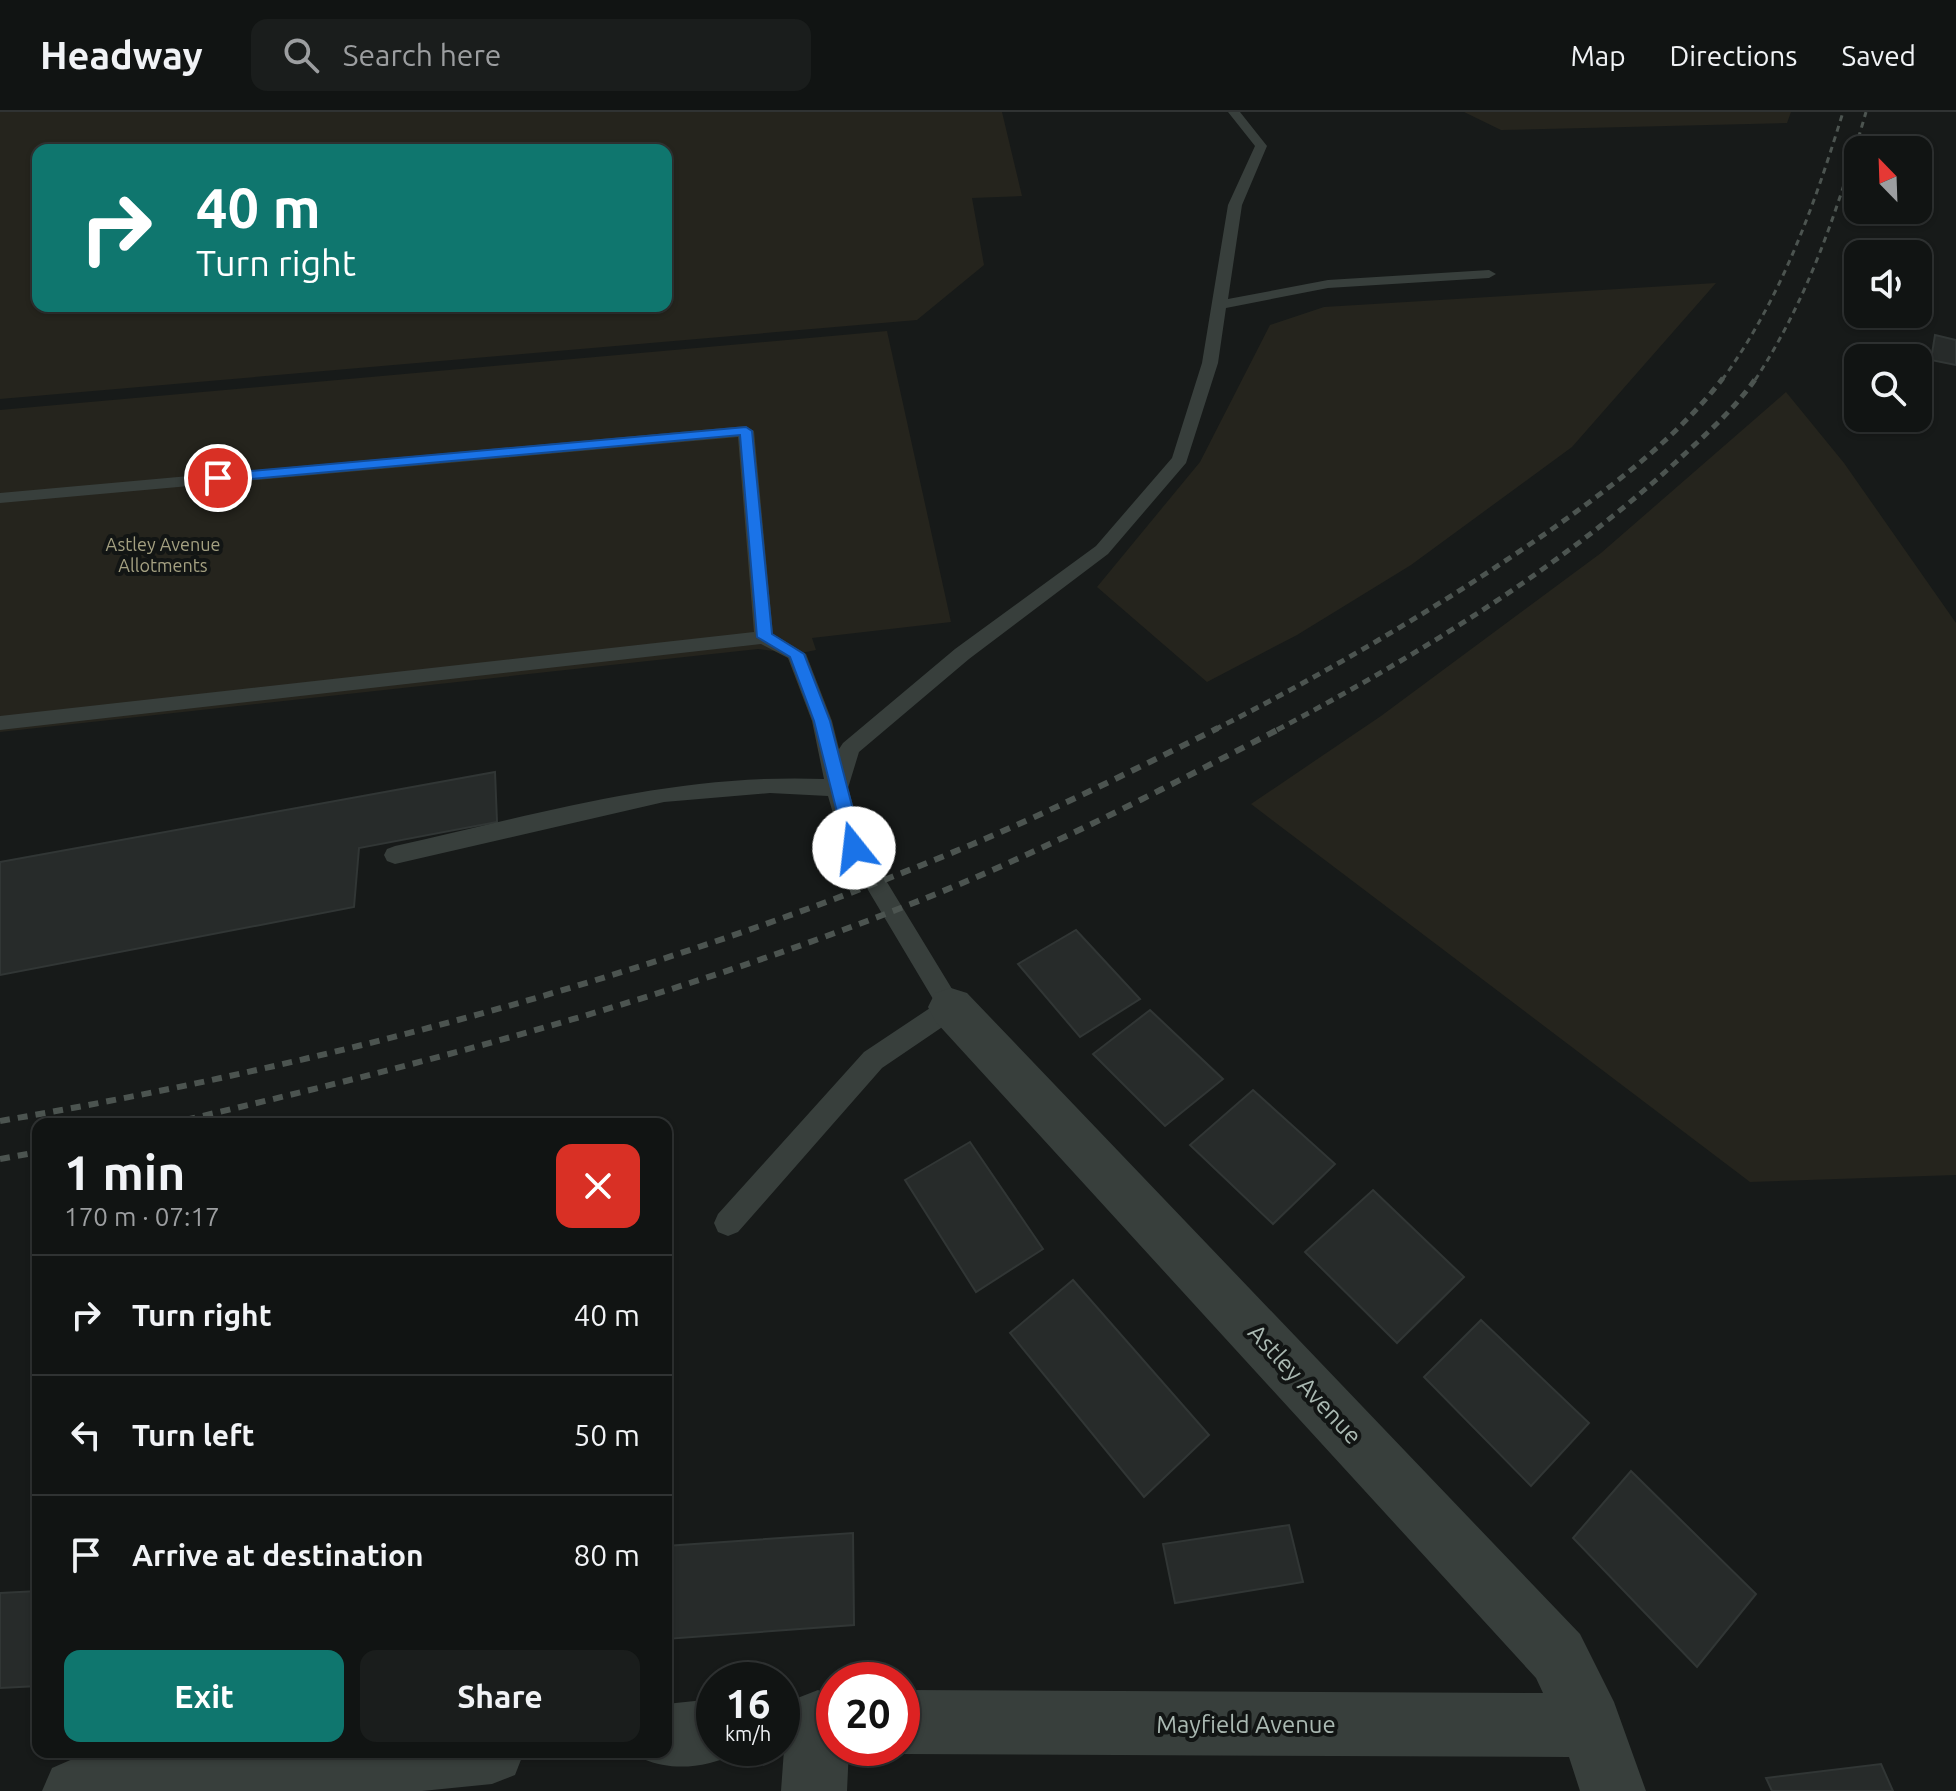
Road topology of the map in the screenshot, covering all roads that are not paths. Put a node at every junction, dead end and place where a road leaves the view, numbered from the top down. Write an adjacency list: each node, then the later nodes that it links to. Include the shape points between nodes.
1 (1234, 112): 3 (lane, via 1261,146 1235,205)
2 (1489, 274): 3 (lane, via 1328,284)
3 (1217, 305): 7 (lane, via 1210,363 1180,459 1102,550 962,654 850,748)
4 (0, 498): 5 (lane, via 746,431)
5 (764, 637): 6 (lane); 7 (lane, via 796,654 822,721)
6 (0, 723)
7 (837, 788): 8 (lane, via 770,785 664,794); 9 (lane, via 854,848)
8 (395, 855)
9 (951, 1007): 10 (lane, via 873,1060); 13 (street, Astley Avenue, via 1558,1656)
10 (728, 1223)
11 (920, 1722): 13 (street, Mayfield Avenue)
12 (811, 1723): 18 (street)
13 (1591, 1725): 19 (street, Astley Avenue)
14 (696, 1733): 15 (street)
15 (672, 1735)
16 (428, 1758): 17 (street)
17 (75, 1791)
18 (814, 1791)
19 (1613, 1791)

